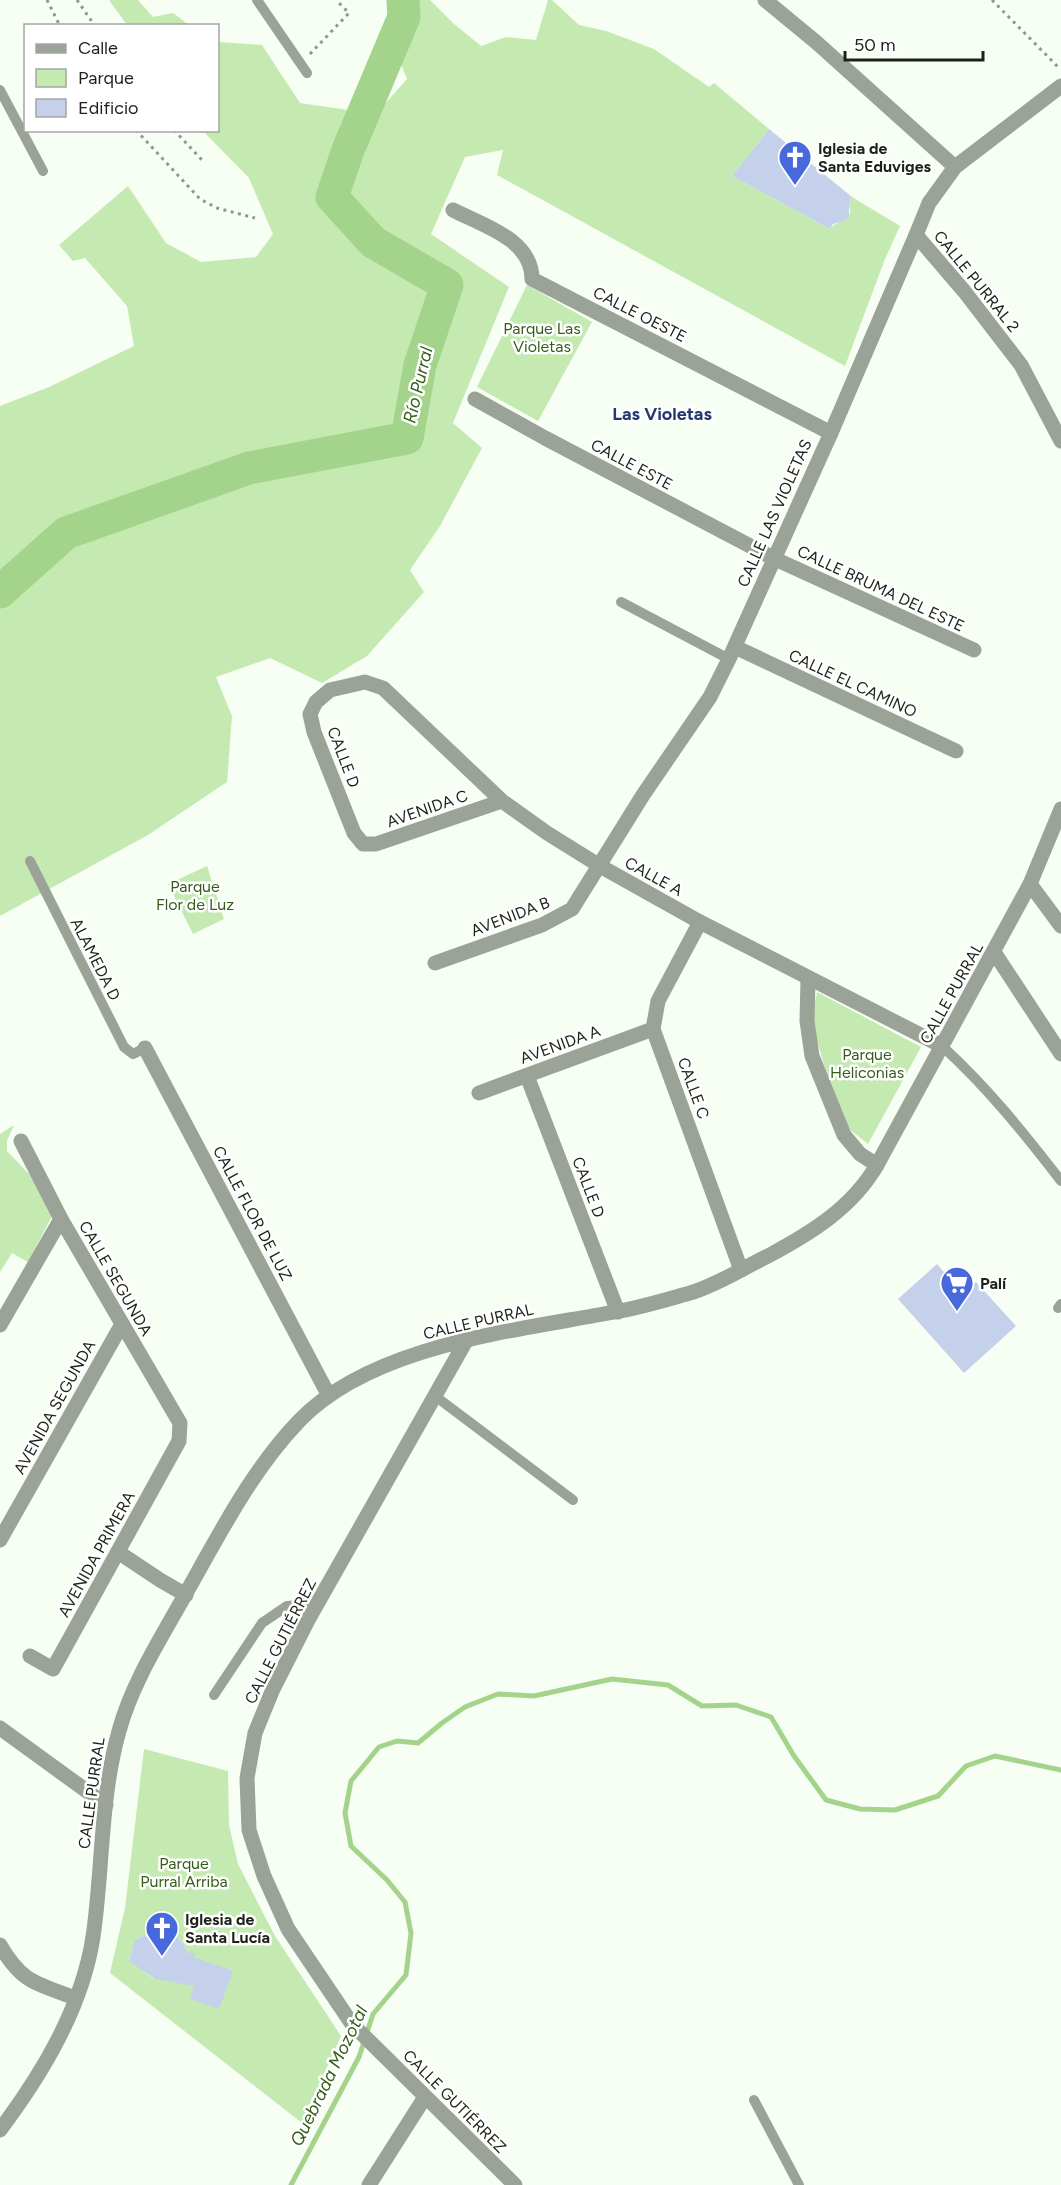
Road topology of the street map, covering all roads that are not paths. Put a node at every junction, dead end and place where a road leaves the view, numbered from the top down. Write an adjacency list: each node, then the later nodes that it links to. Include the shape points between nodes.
1 (257, 0): 3 (lane)
2 (765, 0): 6 (street)
3 (303, 69)
4 (1061, 86): 6 (street, CALLE PURRAL 2)
5 (0, 90): 7 (lane)
6 (955, 167): 9 (street, CALLE PURRAL 2, via 929,203)
7 (43, 171)
8 (453, 210): 11 (street, CALLE OESTE, via 512,241 528,259 532,279)
9 (916, 235): 11 (street, CALLE LAS VIOLETAS); 12 (street, CALLE PURRAL 2, via 1021,365)
10 (476, 399): 13 (street, CALLE ESTE)
11 (831, 433): 13 (street, CALLE LAS VIOLETAS)
12 (1061, 441)
13 (773, 558): 15 (street, CALLE BRUMA DEL ESTE); 16 (street, CALLE LAS VIOLETAS)
14 (621, 602): 16 (lane)
15 (975, 650)
16 (732, 652): 18 (street, CALLE EL CAMINO); 19 (street, CALLE LAS VIOLETAS, via 710,697)
17 (310, 714): 20 (street, CALLE A, via 316,702 330,690 364,682 383,688); 22 (street, CALLE D, via 354,833)
18 (956, 751)
19 (644, 795): 24 (street, AVENIDA B)
20 (501, 801): 22 (street, AVENIDA C, via 376,844); 24 (street, CALLE A)
21 (1061, 809): 25 (street, CALLE PURRAL)
22 (363, 844)
23 (30, 861): 33 (lane, ALAMEDA D, via 124,1047 133,1054)
24 (600, 866): 26 (street, CALLE A); 29 (street, AVENIDA B, via 572,909 559,917)
25 (1030, 884): 27 (street); 28 (street, CALLE PURRAL)
26 (700, 922): 30 (street, CALLE A); 31 (street, via 658,1000)
27 (1061, 926)
28 (994, 952): 32 (street, CALLE PURRAL); 34 (street)
29 (435, 963)
30 (808, 979): 32 (street, CALLE A); 38 (street, via 807,1021 812,1056 844,1135 860,1154)
31 (653, 1029): 35 (street, AVENIDA A); 41 (street, CALLE C)
32 (942, 1047): 38 (street, CALLE PURRAL); 39 (lane, via 1015,1121)
33 (145, 1048): 46 (street, CALLE FLOR DE LUZ)
34 (1061, 1054)
35 (528, 1076): 36 (street, AVENIDA A); 42 (street, CALLE D)
36 (479, 1093)
37 (21, 1141): 40 (street, CALLE SEGUNDA)
38 (877, 1165): 41 (street, CALLE PURRAL, via 846,1205 799,1240)
39 (1061, 1181)
40 (61, 1219): 43 (street, CALLE SEGUNDA); 44 (street)
41 (741, 1270): 42 (street, CALLE PURRAL, via 695,1292)
42 (618, 1311): 45 (street, CALLE PURRAL)
43 (122, 1324): 48 (street, CALLE SEGUNDA, via 180,1423); 50 (street, AVENIDA SEGUNDA)
44 (0, 1325)
45 (467, 1340): 46 (street, CALLE PURRAL, via 404,1359); 47 (street, CALLE GUTIÉRREZ)
46 (328, 1394): 52 (street, CALLE PURRAL, via 298,1422 240,1498)
47 (435, 1396): 49 (lane); 53 (street, CALLE GUTIÉRREZ)
48 (180, 1432): 51 (street, AVENIDA PRIMERA, via 179,1441)
49 (573, 1500)
50 (0, 1540)
51 (118, 1552): 52 (street); 54 (street, AVENIDA PRIMERA, via 53,1669)
52 (186, 1594): 57 (street, CALLE PURRAL, via 160,1639 120,1728)
53 (312, 1612): 55 (lane, via 299,1605 287,1606 262,1623); 60 (street, CALLE GUTIÉRREZ, via 255,1733 248,1778 249,1830 288,1929 352,2024)
54 (30, 1656)
55 (214, 1695)
56 (0, 1728): 57 (street)
57 (106, 1804): 59 (street, CALLE PURRAL, via 93,1939)
58 (0, 1945): 59 (street, via 24,1977)
59 (75, 1998): 62 (street, CALLE PURRAL, via 32,2086)
60 (425, 2097): 63 (street); 64 (street, CALLE GUTIÉRREZ)
61 (754, 2100): 65 (lane)
62 (0, 2130)
63 (369, 2185)
64 (515, 2185)
65 (799, 2185)

